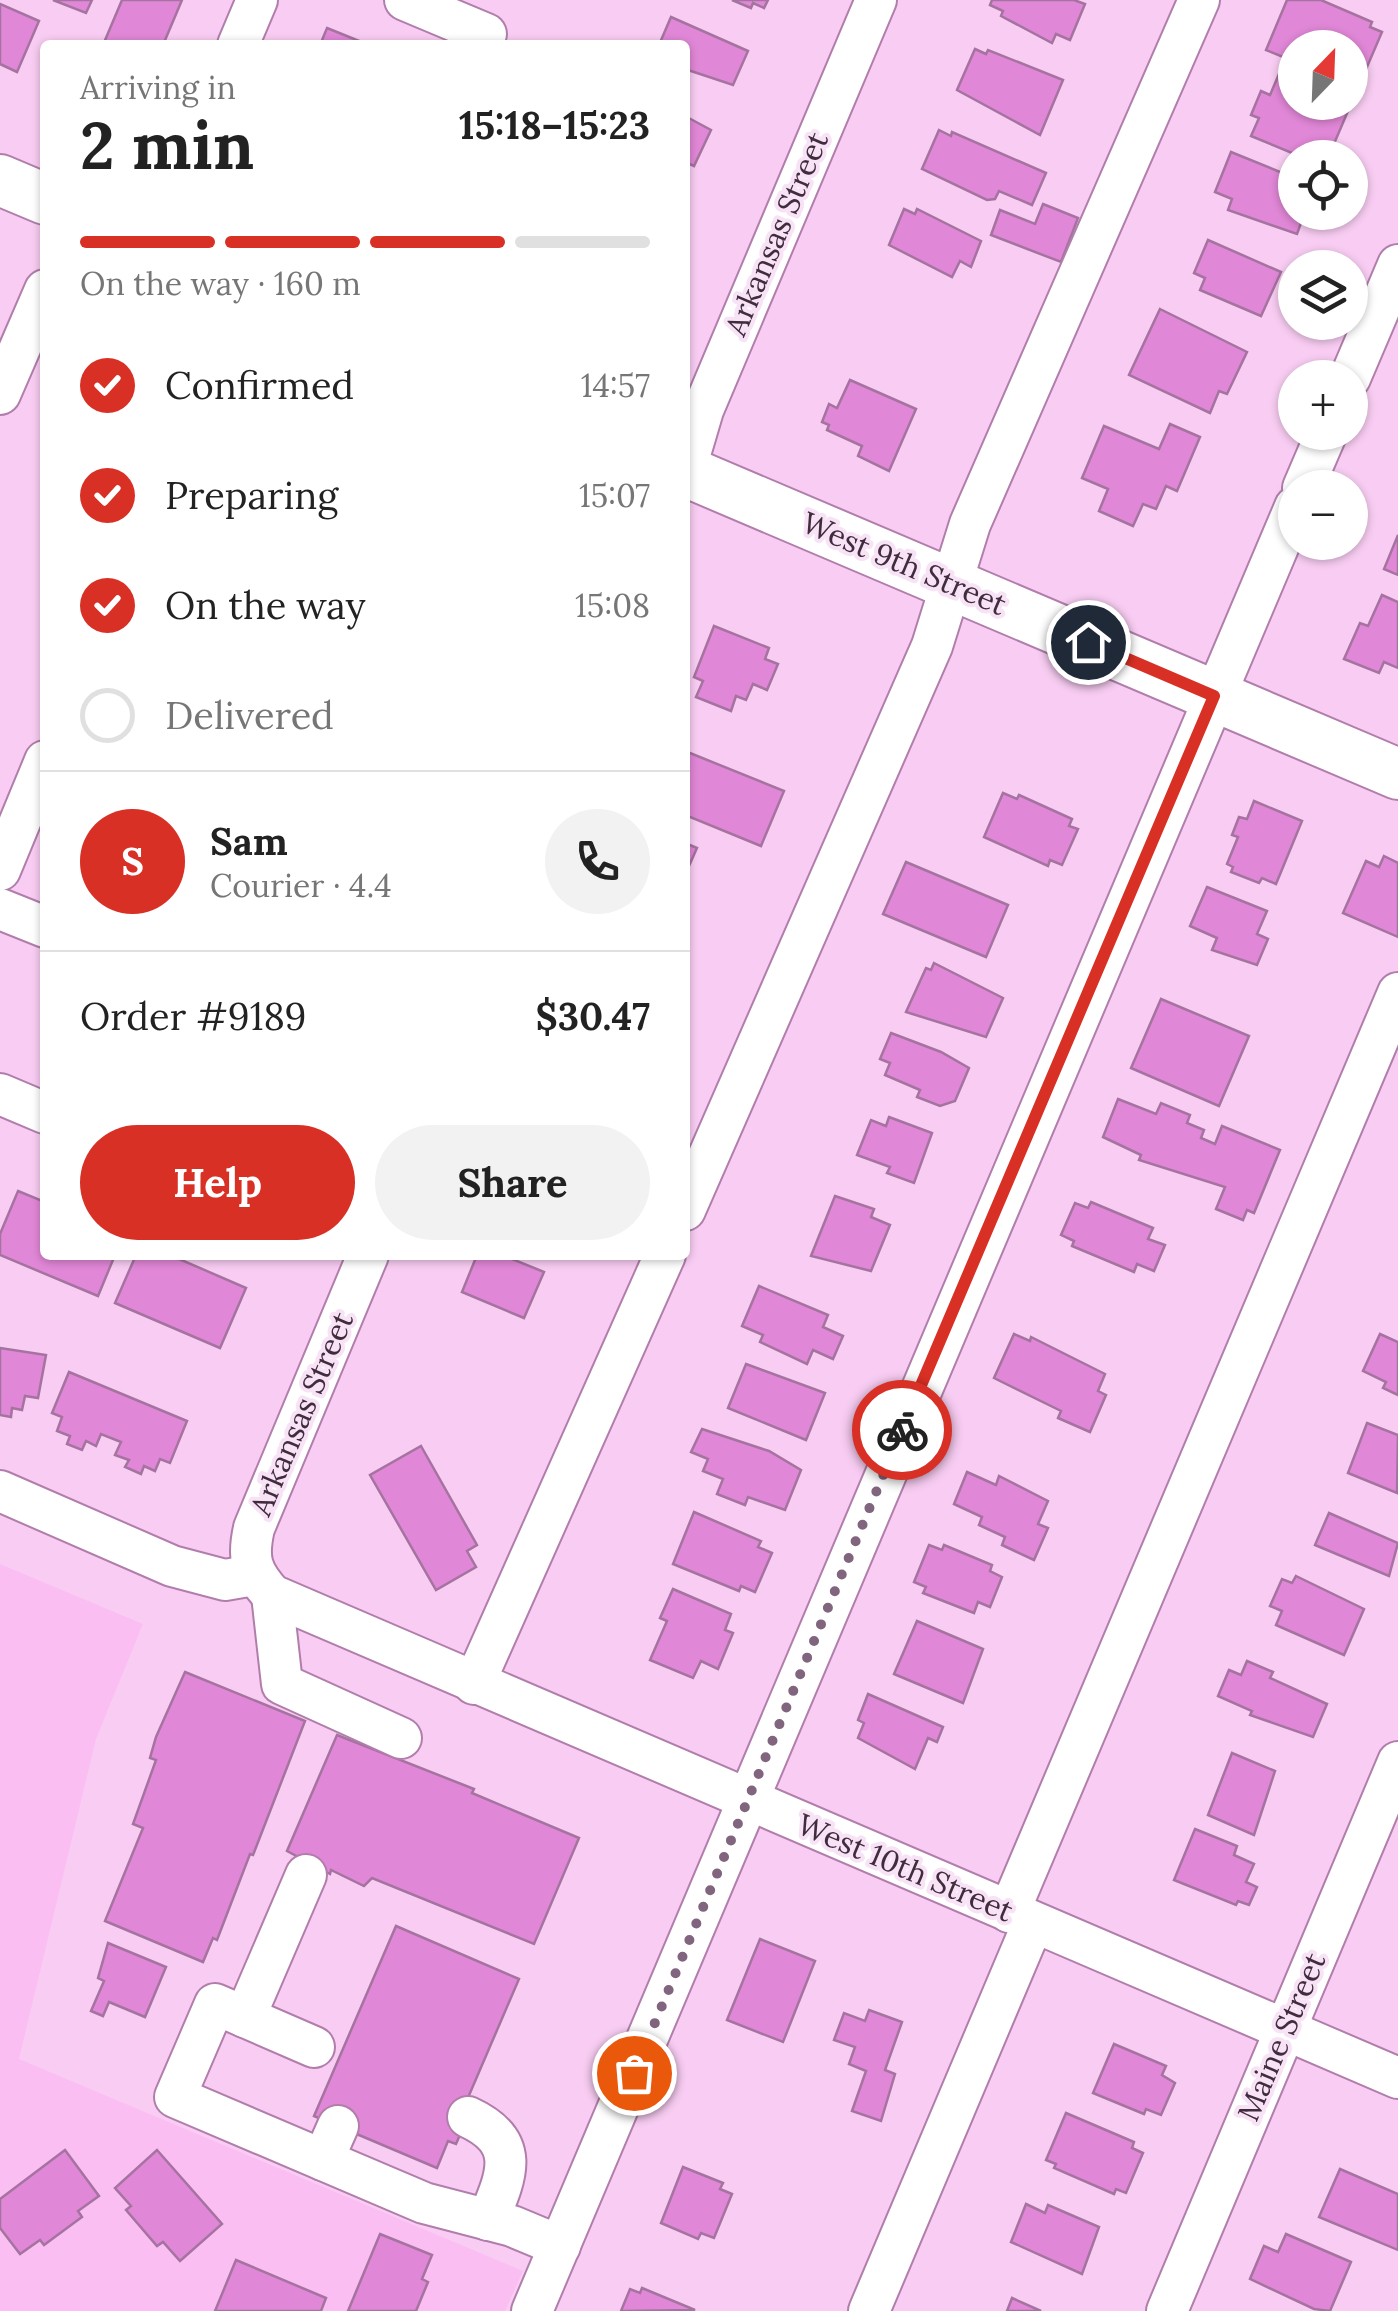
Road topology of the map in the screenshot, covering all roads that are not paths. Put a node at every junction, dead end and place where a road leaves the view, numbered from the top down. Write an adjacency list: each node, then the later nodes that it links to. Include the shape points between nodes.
1 (257, 0): 6 (street)
2 (406, 0): 5 (street)
3 (876, 0): 13 (street, Arkansas Street)
4 (1199, 0): 16 (street, via 970,524)
5 (490, 26)
6 (240, 40)
7 (0, 180): 8 (main road)
8 (40, 198)
9 (1398, 265): 11 (street)
10 (40, 302): 12 (street)
11 (1358, 360)
12 (0, 394)
13 (690, 454)
14 (690, 473): 16 (main road, West 9th Street)
15 (1278, 547): 17 (street)
16 (952, 584): 17 (main road, West 9th Street); 26 (street, via 932,646)
17 (1214, 696): 19 (main road, West 9th Street); 34 (street)
18 (40, 773): 20 (street)
19 (1398, 774)
20 (0, 870)
21 (0, 908): 22 (street)
22 (40, 926)
23 (1398, 993): 36 (street)
24 (0, 1094): 25 (street)
25 (40, 1112)
26 (690, 1199)
27 (366, 1260): 30 (street, Arkansas Street, via 254,1528 248,1555)
28 (663, 1260): 31 (street)
29 (0, 1491): 30 (street, via 172,1566)
30 (263, 1585): 31 (street, West 10th Street); 32 (street, Arkansas Street, via 282,1684)
31 (474, 1684): 34 (street, West 10th Street)
32 (401, 1738)
33 (1398, 1762): 38 (street, Maine Street)
34 (748, 1801): 36 (street, West 10th Street); 43 (street)
35 (306, 1875): 37 (street)
36 (1021, 1918): 38 (street, West 10th Street); 45 (street)
37 (245, 2017): 39 (street); 42 (street, via 215,2004 176,2097 330,2143 424,2203)
38 (1286, 2030): 40 (street, West 10th Street); 46 (street, Maine Street)
39 (314, 2046)
40 (1398, 2078)
41 (468, 2117): 42 (street, via 486,2126 506,2154 507,2176)
42 (488, 2220): 43 (street)
43 (560, 2246): 44 (street)
44 (532, 2311)
45 (869, 2311)
46 (1166, 2311)

